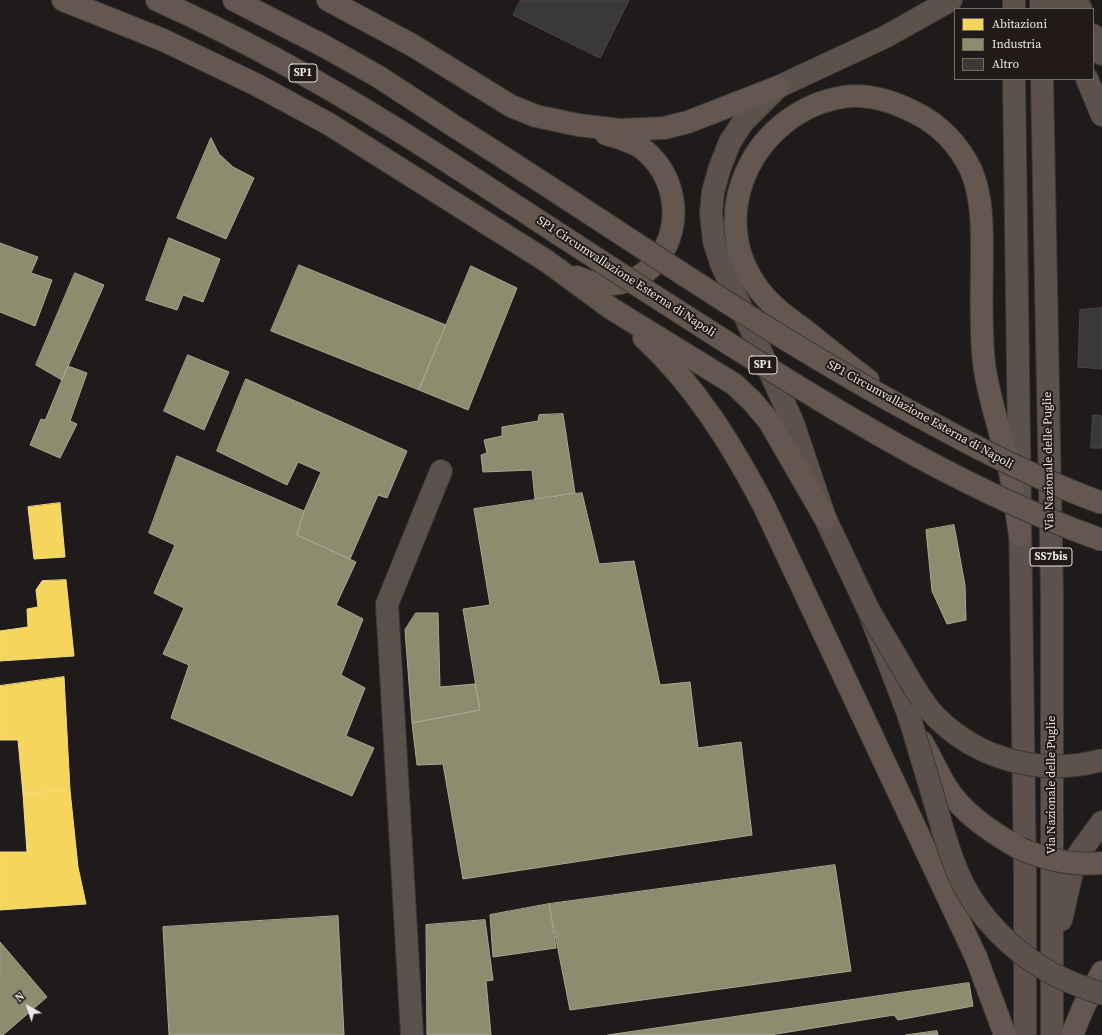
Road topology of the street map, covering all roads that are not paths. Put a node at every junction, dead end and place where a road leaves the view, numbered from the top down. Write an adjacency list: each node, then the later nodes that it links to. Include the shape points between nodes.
1 (63, 0): 14 (highway, via 163,40 262,88 336,128)
2 (157, 0): 21 (highway, SP1 Circumvallazione Esterna di Napoli / SP1, bridge, via 306,74 372,112 659,299 819,400 904,449 1031,512)
3 (234, 0): 16 (highway, SP1 Circumvallazione Esterna di Napoli, bridge, via 380,77 778,335)
4 (328, 0): 13 (highway, via 412,45 511,106 536,116)
5 (951, 0): 11 (main road, via 885,37)
6 (1094, 37): 7 (street)
7 (1102, 54)
8 (1014, 80): 20 (main road, SS7bis)
9 (1042, 80): 27 (main road, Via Nazionale delle Puglie / SS7bis, via 1052,596)
10 (1088, 80): 12 (main road)
11 (778, 87): 13 (highway, via 688,122 664,128 620,130); 19 (main road, via 743,122 730,142 713,192 713,234 721,264 793,423)
12 (1102, 115)
13 (578, 125): 14 (highway, via 623,139 642,149 654,160 666,175 671,192 674,207 672,225 662,255 652,267 637,278 620,284 588,282)
14 (548, 262): 15 (highway)
15 (612, 309): 19 (highway, via 734,384 752,401 769,421); 31 (highway, via 651,344 696,396 720,429 764,506 976,957)
16 (908, 411): 18 (highway, SP1 Circumvallazione Esterna di Napoli, bridge, via 1028,474); 20 (highway, bridge, via 773,306 756,286 744,266 738,247 736,207 740,188 745,172 759,148 782,126 805,110 843,97 883,99 900,105 937,126 961,152 977,186 982,227 984,360 988,388 1009,465)
17 (441, 471): 30 (street, via 387,604)
18 (1102, 503)
19 (829, 526): 22 (main road)
20 (1020, 535): 32 (main road, SS7bis)
21 (1102, 540)
22 (868, 609): 23 (main road, bridge); 24 (main road, bridge, via 923,700 936,716 973,746 993,755 1038,766 1081,766)
23 (909, 716): 26 (highway, bridge, via 946,786 979,822 1019,848 1042,858 1085,864); 29 (main road, bridge, via 944,834 963,883 975,903 1007,941 1027,958 1070,982)
24 (1102, 760)
25 (1102, 822): 27 (main road, via 1075,859)
26 (1102, 863)
27 (1052, 957): 33 (main road, Via Nazionale delle Puglie / SS7bis)
28 (1102, 972): 34 (highway)
29 (1102, 994)
30 (412, 1035)
31 (1005, 1035)
32 (1025, 1035)
33 (1052, 1035)
34 (1072, 1035)

